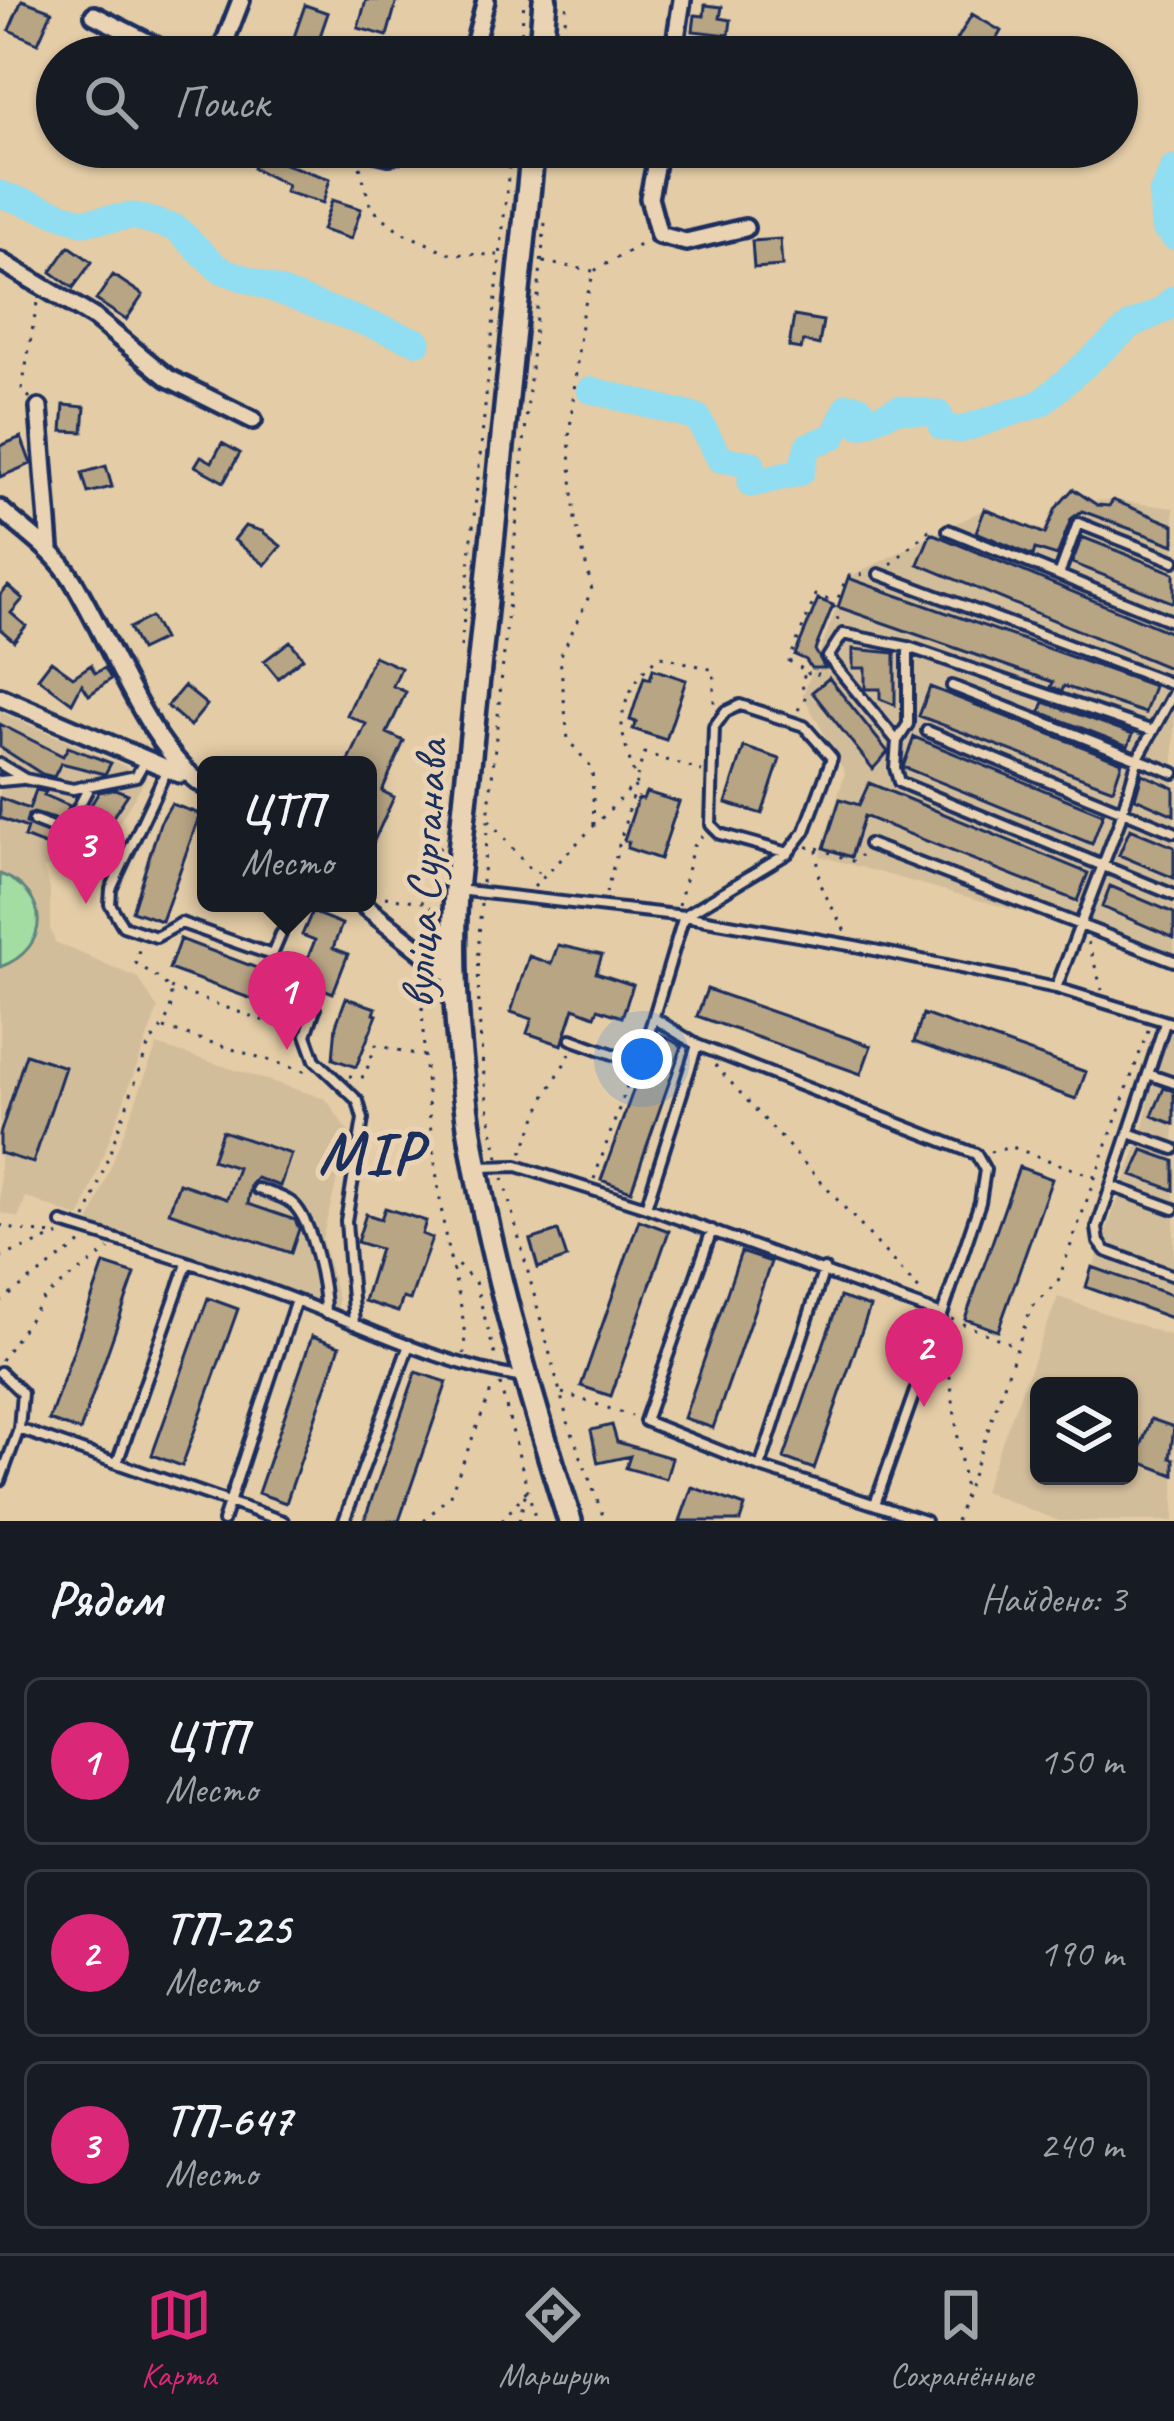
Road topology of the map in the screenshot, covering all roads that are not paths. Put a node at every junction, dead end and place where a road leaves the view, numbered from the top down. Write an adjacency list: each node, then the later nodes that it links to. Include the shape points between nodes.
1 (241, 0): 7 (street)
2 (486, 0): 8 (street)
3 (545, 0): 9 (main road)
4 (682, 0): 10 (street)
5 (94, 15): 6 (street)
6 (136, 36)
7 (227, 36)
8 (477, 36)
9 (542, 36)
10 (676, 36)
11 (530, 168): 48 (main road, вуліца Сурганава)
12 (655, 168): 13 (street, via 649,198 658,235 686,242)
13 (745, 228)
14 (0, 261): 16 (street, via 95,318 168,378)
15 (39, 408): 19 (street)
16 (253, 420)
17 (0, 508): 19 (street)
18 (948, 530): 22 (lane)
19 (50, 548): 39 (street, via 172,761)
20 (1174, 561): 22 (lane, via 1078,523)
21 (879, 574): 26 (lane)
22 (1059, 575): 23 (lane)
23 (1174, 622)
24 (908, 647): 30 (lane); 31 (lane, via 908,724); 31 (lane, via 843,634 831,662)
25 (952, 686): 32 (lane)
26 (1174, 688): 28 (lane)
27 (0, 697): 33 (street)
28 (1171, 704): 30 (lane)
29 (927, 731): 42 (lane)
30 (1153, 731): 32 (lane)
31 (897, 741): 47 (lane, via 899,782)
32 (1138, 758): 36 (lane); 42 (lane)
33 (145, 760): 35 (street); 40 (lane, via 136,776)
34 (0, 764): 37 (lane)
35 (167, 769): 41 (street); 53 (lane, via 111,889 114,914 123,926 156,937 181,922 272,955)
36 (1174, 773)
37 (26, 779): 38 (lane); 40 (lane, via 73,789)
38 (0, 781)
39 (197, 782)
40 (91, 783): 43 (lane, via 68,827)
41 (197, 783)
42 (1121, 808): 44 (lane); 47 (lane)
43 (34, 821)
44 (1174, 832)
45 (869, 844): 52 (lane)
46 (791, 850): 46 (lane, via 832,758 804,726 740,705 714,727 711,825); 51 (lane)
47 (1103, 865): 49 (lane); 52 (lane)
48 (456, 890): 51 (lane); 55 (main road, вуліца Сурганава)
49 (1174, 895)
50 (372, 912): 55 (street)
51 (681, 915): 56 (lane); 58 (lane)
52 (1080, 928): 54 (lane); 56 (lane)
53 (280, 934)
54 (1174, 962)
55 (455, 978): 66 (main road, вуліца Сурганава)
56 (1056, 988): 59 (lane)
57 (315, 1010): 79 (lane, via 306,1035 315,1060 358,1101 363,1119 346,1221)
58 (654, 1018): 60 (lane, via 638,1056); 61 (lane)
59 (1169, 1023): 62 (lane)
60 (574, 1040)
61 (698, 1045): 69 (lane); 78 (lane, via 976,1154 985,1170 980,1202)
62 (1148, 1074): 63 (lane); 64 (lane)
63 (1174, 1083)
64 (1130, 1133): 65 (lane); 67 (lane)
65 (1174, 1149)
66 (474, 1167): 69 (lane, via 517,1166); 82 (main road, вуліца Сурганава)
67 (1111, 1186): 70 (lane); 75 (lane, via 1099,1242)
68 (258, 1189): 77 (lane, via 292,1204 306,1223)
69 (646, 1207): 72 (lane)
70 (1174, 1209)
71 (62, 1222): 73 (lane)
72 (712, 1230): 74 (lane); 85 (lane, via 645,1421)
73 (187, 1264): 76 (lane); 84 (lane)
74 (824, 1269): 78 (lane); 85 (lane)
75 (1174, 1276)
76 (296, 1300): 77 (lane); 87 (lane)
77 (326, 1313): 79 (lane)
78 (942, 1315): 88 (lane)
79 (354, 1324): 80 (lane)
80 (409, 1346): 82 (lane); 91 (lane)
81 (0, 1372): 83 (lane, via 22,1393)
82 (525, 1378): 92 (main road, вуліца Сурганава)
83 (20, 1429): 84 (lane); 86 (lane)
84 (117, 1463): 87 (lane)
85 (760, 1467): 88 (lane)
86 (0, 1481)
87 (230, 1503): 89 (lane); 90 (lane)
88 (875, 1504): 93 (lane)
89 (223, 1521)
90 (283, 1521)
91 (344, 1521)
92 (571, 1521)
93 (925, 1521)

